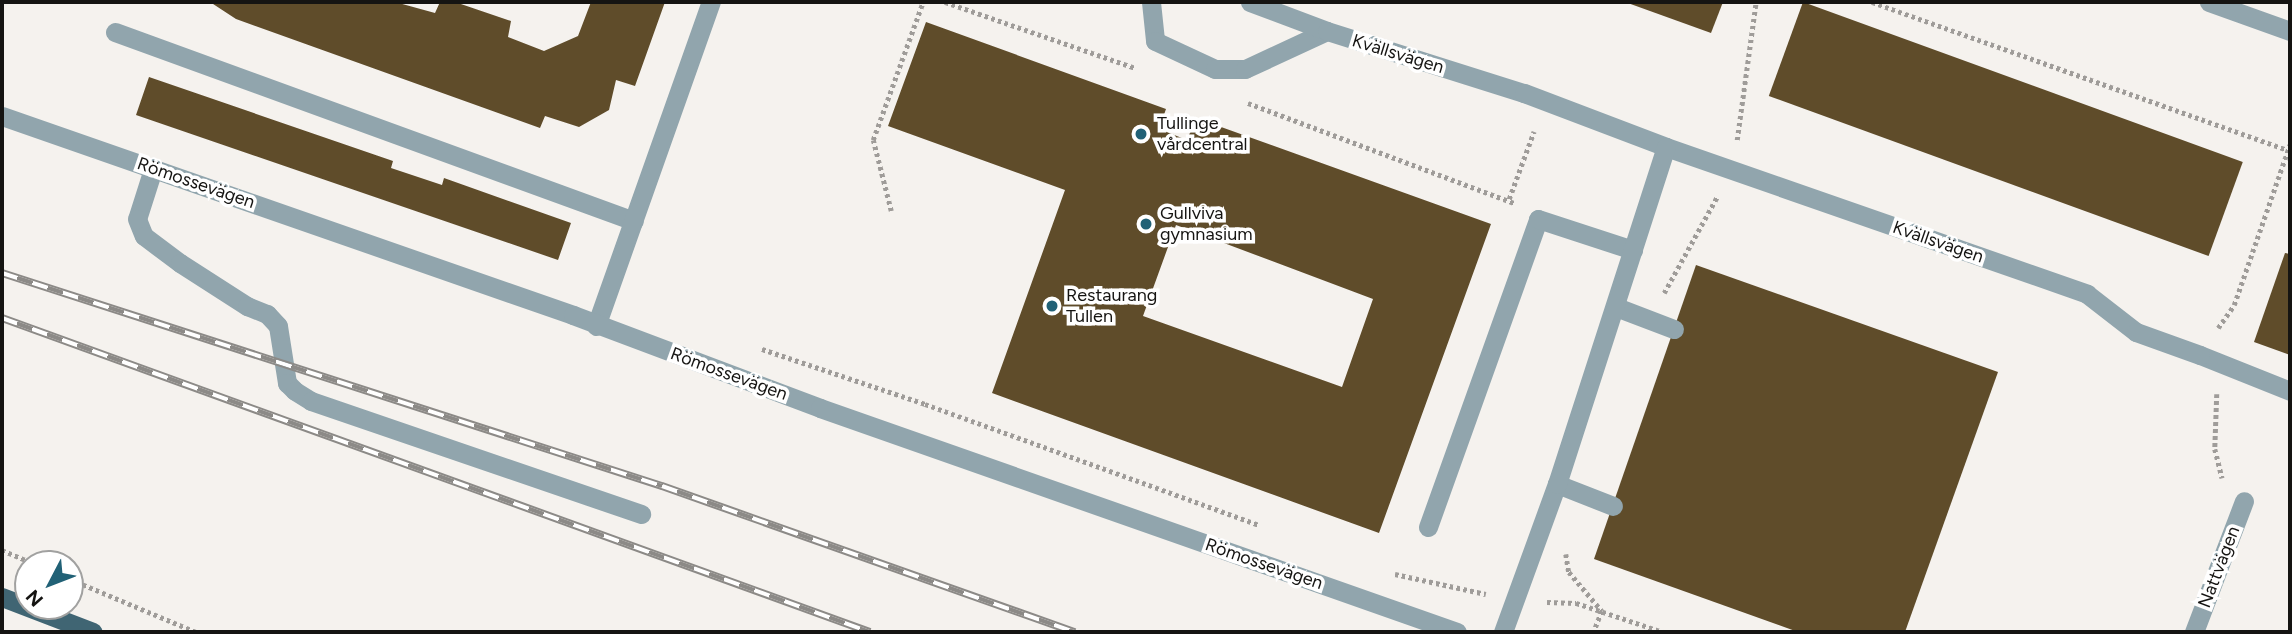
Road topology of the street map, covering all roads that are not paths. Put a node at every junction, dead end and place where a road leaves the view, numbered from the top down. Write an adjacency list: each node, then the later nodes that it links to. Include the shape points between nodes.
1 (711, 2): 11 (street)
2 (1151, 2): 7 (street, via 1155,41 1215,69 1245,69)
3 (1250, 2): 7 (street, Kvällsvägen)
4 (2209, 2): 5 (street)
5 (2290, 31)
6 (115, 32): 11 (street)
7 (1327, 32): 9 (street, Kvällsvägen, via 1545,101)
8 (2, 116): 10 (street, Römossevägen)
9 (1666, 147): 12 (street); 16 (street, Kvällsvägen, via 2087,294 2136,332)
10 (153, 169): 14 (street, Römossevägen); 20 (street, via 136,219 144,236 247,306 267,314 278,326 287,383 295,391 311,401)
11 (634, 221): 14 (street)
12 (1633, 250): 13 (street); 21 (street, via 1538,219)
13 (1616, 307): 15 (street); 17 (street)
14 (596, 326): 24 (street, Römossevägen)
15 (1674, 329)
16 (2290, 391)
17 (1557, 484): 19 (street); 25 (street)
18 (2244, 501): 26 (street, Nattvägen)
19 (1613, 506)
20 (641, 514)
21 (1428, 527)
22 (2, 597): 23 (main road)
23 (93, 632)
24 (1457, 632)
25 (1503, 632)
26 (2194, 632)

